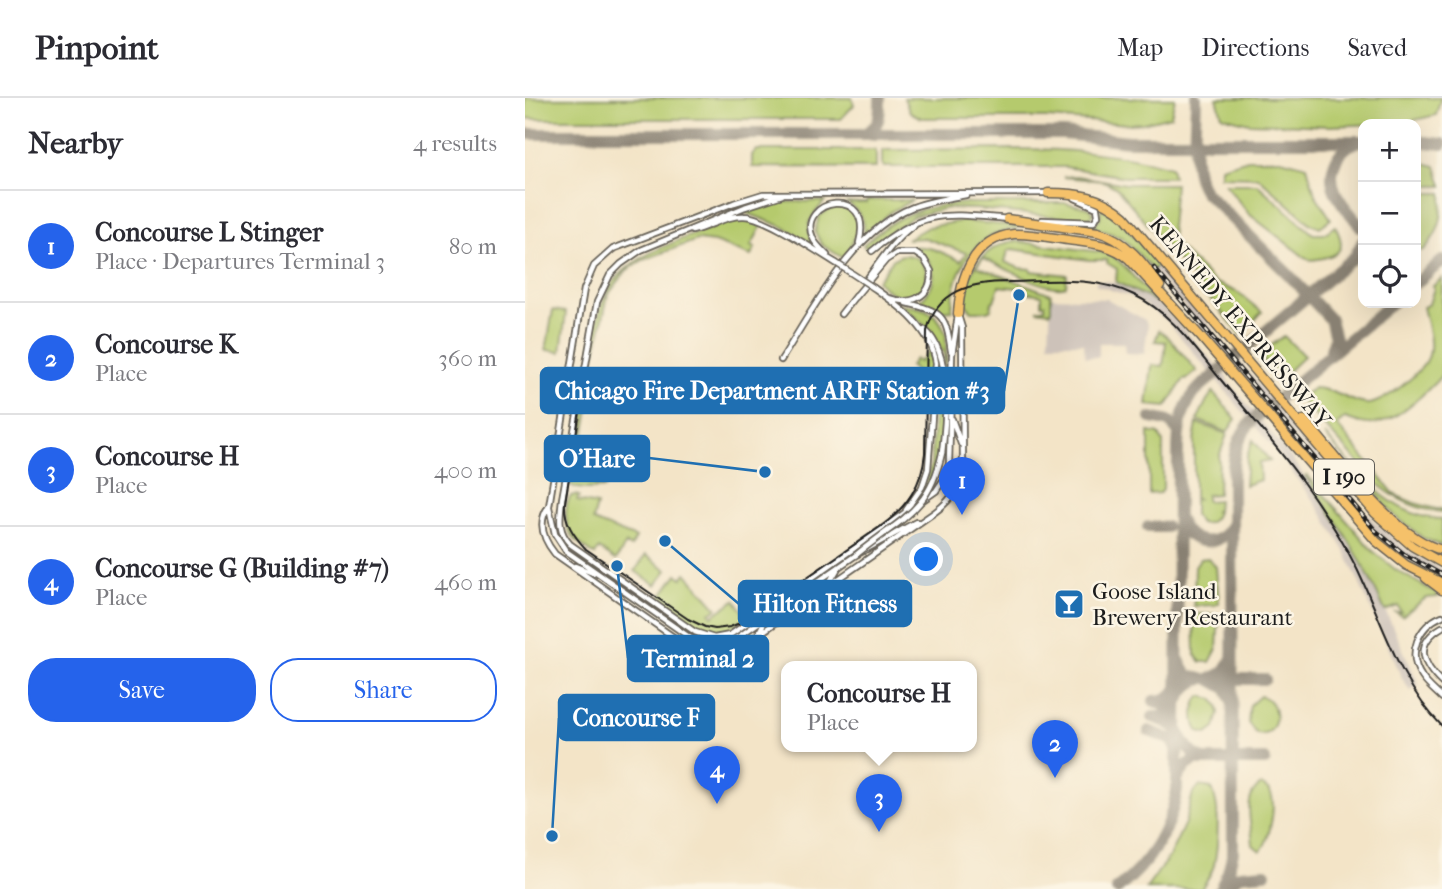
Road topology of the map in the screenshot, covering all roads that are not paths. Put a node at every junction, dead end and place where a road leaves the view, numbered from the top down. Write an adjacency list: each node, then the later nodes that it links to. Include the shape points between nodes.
1 (789, 193): 2 (street); 6 (street); 22 (street, via 751,197 613,249 597,261 584,289)
2 (981, 193): 3 (street); 7 (street, via 913,207)
3 (1048, 193): 5 (street, via 1089,203 1097,208 1098,217 1088,223); 19 (highway, KENNEDY EXPRESSWAY / I 190, via 1096,198 1116,209)
4 (931, 218): 5 (street, via 959,214); 8 (street, via 901,229); 11 (street, via 901,235)
5 (1007, 219): 15 (highway, via 1117,239 1132,251)
6 (688, 232): 9 (street, via 749,216); 23 (street, via 641,250 615,269 600,294 559,523 570,544 695,632 713,638 730,635)
7 (859, 244): 9 (street, via 862,227 856,212 840,203 824,206 813,218 811,233); 18 (street)
8 (872, 251)
9 (830, 259): 10 (street, bridge)
10 (881, 293): 12 (street); 16 (street)
11 (855, 297): 12 (street, via 889,257 903,251 915,253 929,266 929,286 916,300); 13 (street)
12 (900, 301): 17 (street, via 939,314 946,324)
13 (841, 314)
14 (958, 314): 15 (highway, via 962,282 975,255 1000,237 1022,234 1118,251); 17 (street); 21 (street)
15 (1185, 319): 30 (highway, KENNEDY EXPRESSWAY / I 190, via 1357,521)
16 (923, 329): 23 (street, via 936,363 928,469); 26 (street, bridge, via 937,345 944,363 942,453 936,477 909,516)
17 (952, 355): 20 (street)
18 (781, 360)
19 (1260, 375): 25 (highway, via 1383,510 1424,543); 27 (highway, KENNEDY EXPRESSWAY / I 190, via 1384,523)
20 (950, 415): 21 (street); 23 (street, via 949,464 944,479 932,495)
21 (963, 448): 24 (street, via 959,486)
22 (549, 506): 28 (street, via 542,519 544,538); 31 (street, via 559,543)
23 (905, 512)
24 (935, 512): 26 (street, bridge); 33 (street)
25 (1442, 550)
26 (856, 555): 29 (street)
27 (1442, 563)
28 (568, 564): 31 (street); 40 (street)
29 (839, 567): 33 (street); 36 (street)
30 (1421, 574): 32 (highway, KENNEDY EXPRESSWAY / I 190); 34 (highway)
31 (598, 575): 37 (street)
32 (1442, 583)
33 (826, 588): 39 (street)
34 (1442, 590)
35 (1442, 616): 42 (street, via 1424,628 1416,644 1421,676)
36 (768, 617): 37 (street, via 721,645 692,639); 39 (street)
37 (665, 621): 40 (street)
38 (1442, 627): 41 (street, via 1429,639 1424,657)
39 (757, 637): 40 (street, via 735,651 713,656)
40 (679, 642)
41 (1442, 683)
42 (1442, 698)

